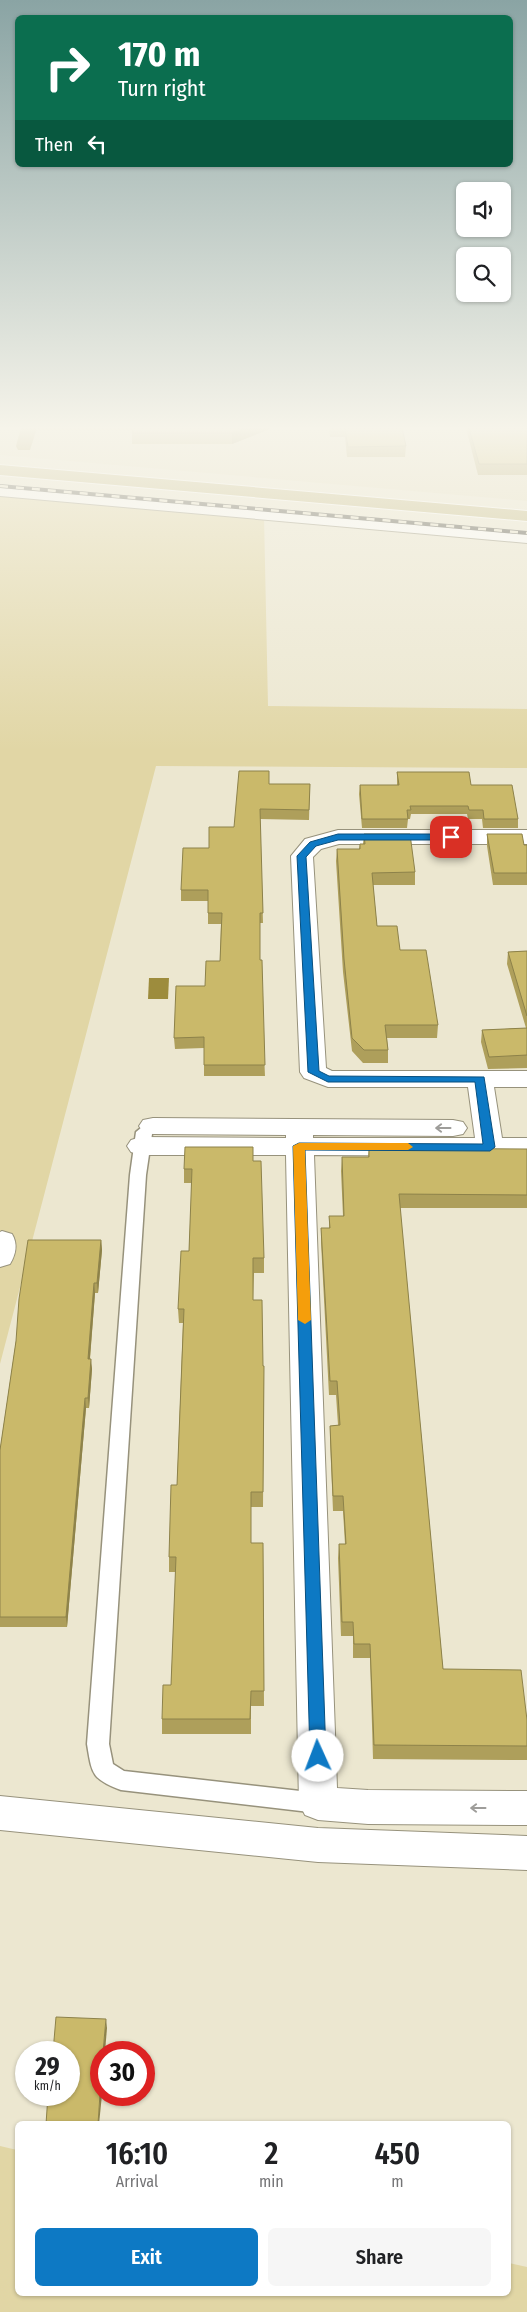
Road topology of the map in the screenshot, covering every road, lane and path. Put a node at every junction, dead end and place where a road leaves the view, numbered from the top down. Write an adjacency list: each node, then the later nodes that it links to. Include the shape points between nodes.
1 (503, 536): 2 (street)
2 (527, 538)
3 (527, 837): 4 (street, via 338,837 313,844 302,856 313,1072 328,1079)
4 (480, 1079): 5 (street); 9 (street)
5 (527, 1079)
6 (527, 1128): 9 (street)
7 (147, 1136): 8 (street); 11 (lane, via 98,1744 103,1770 121,1780)
8 (299, 1136): 9 (street); 11 (street)
9 (488, 1138): 10 (street)
10 (527, 1147)
11 (318, 1803): 12 (street, one-way to 11, via 368,1807)
12 (527, 1808)
13 (0, 1813): 14 (street, via 318,1844)
14 (527, 1853)

